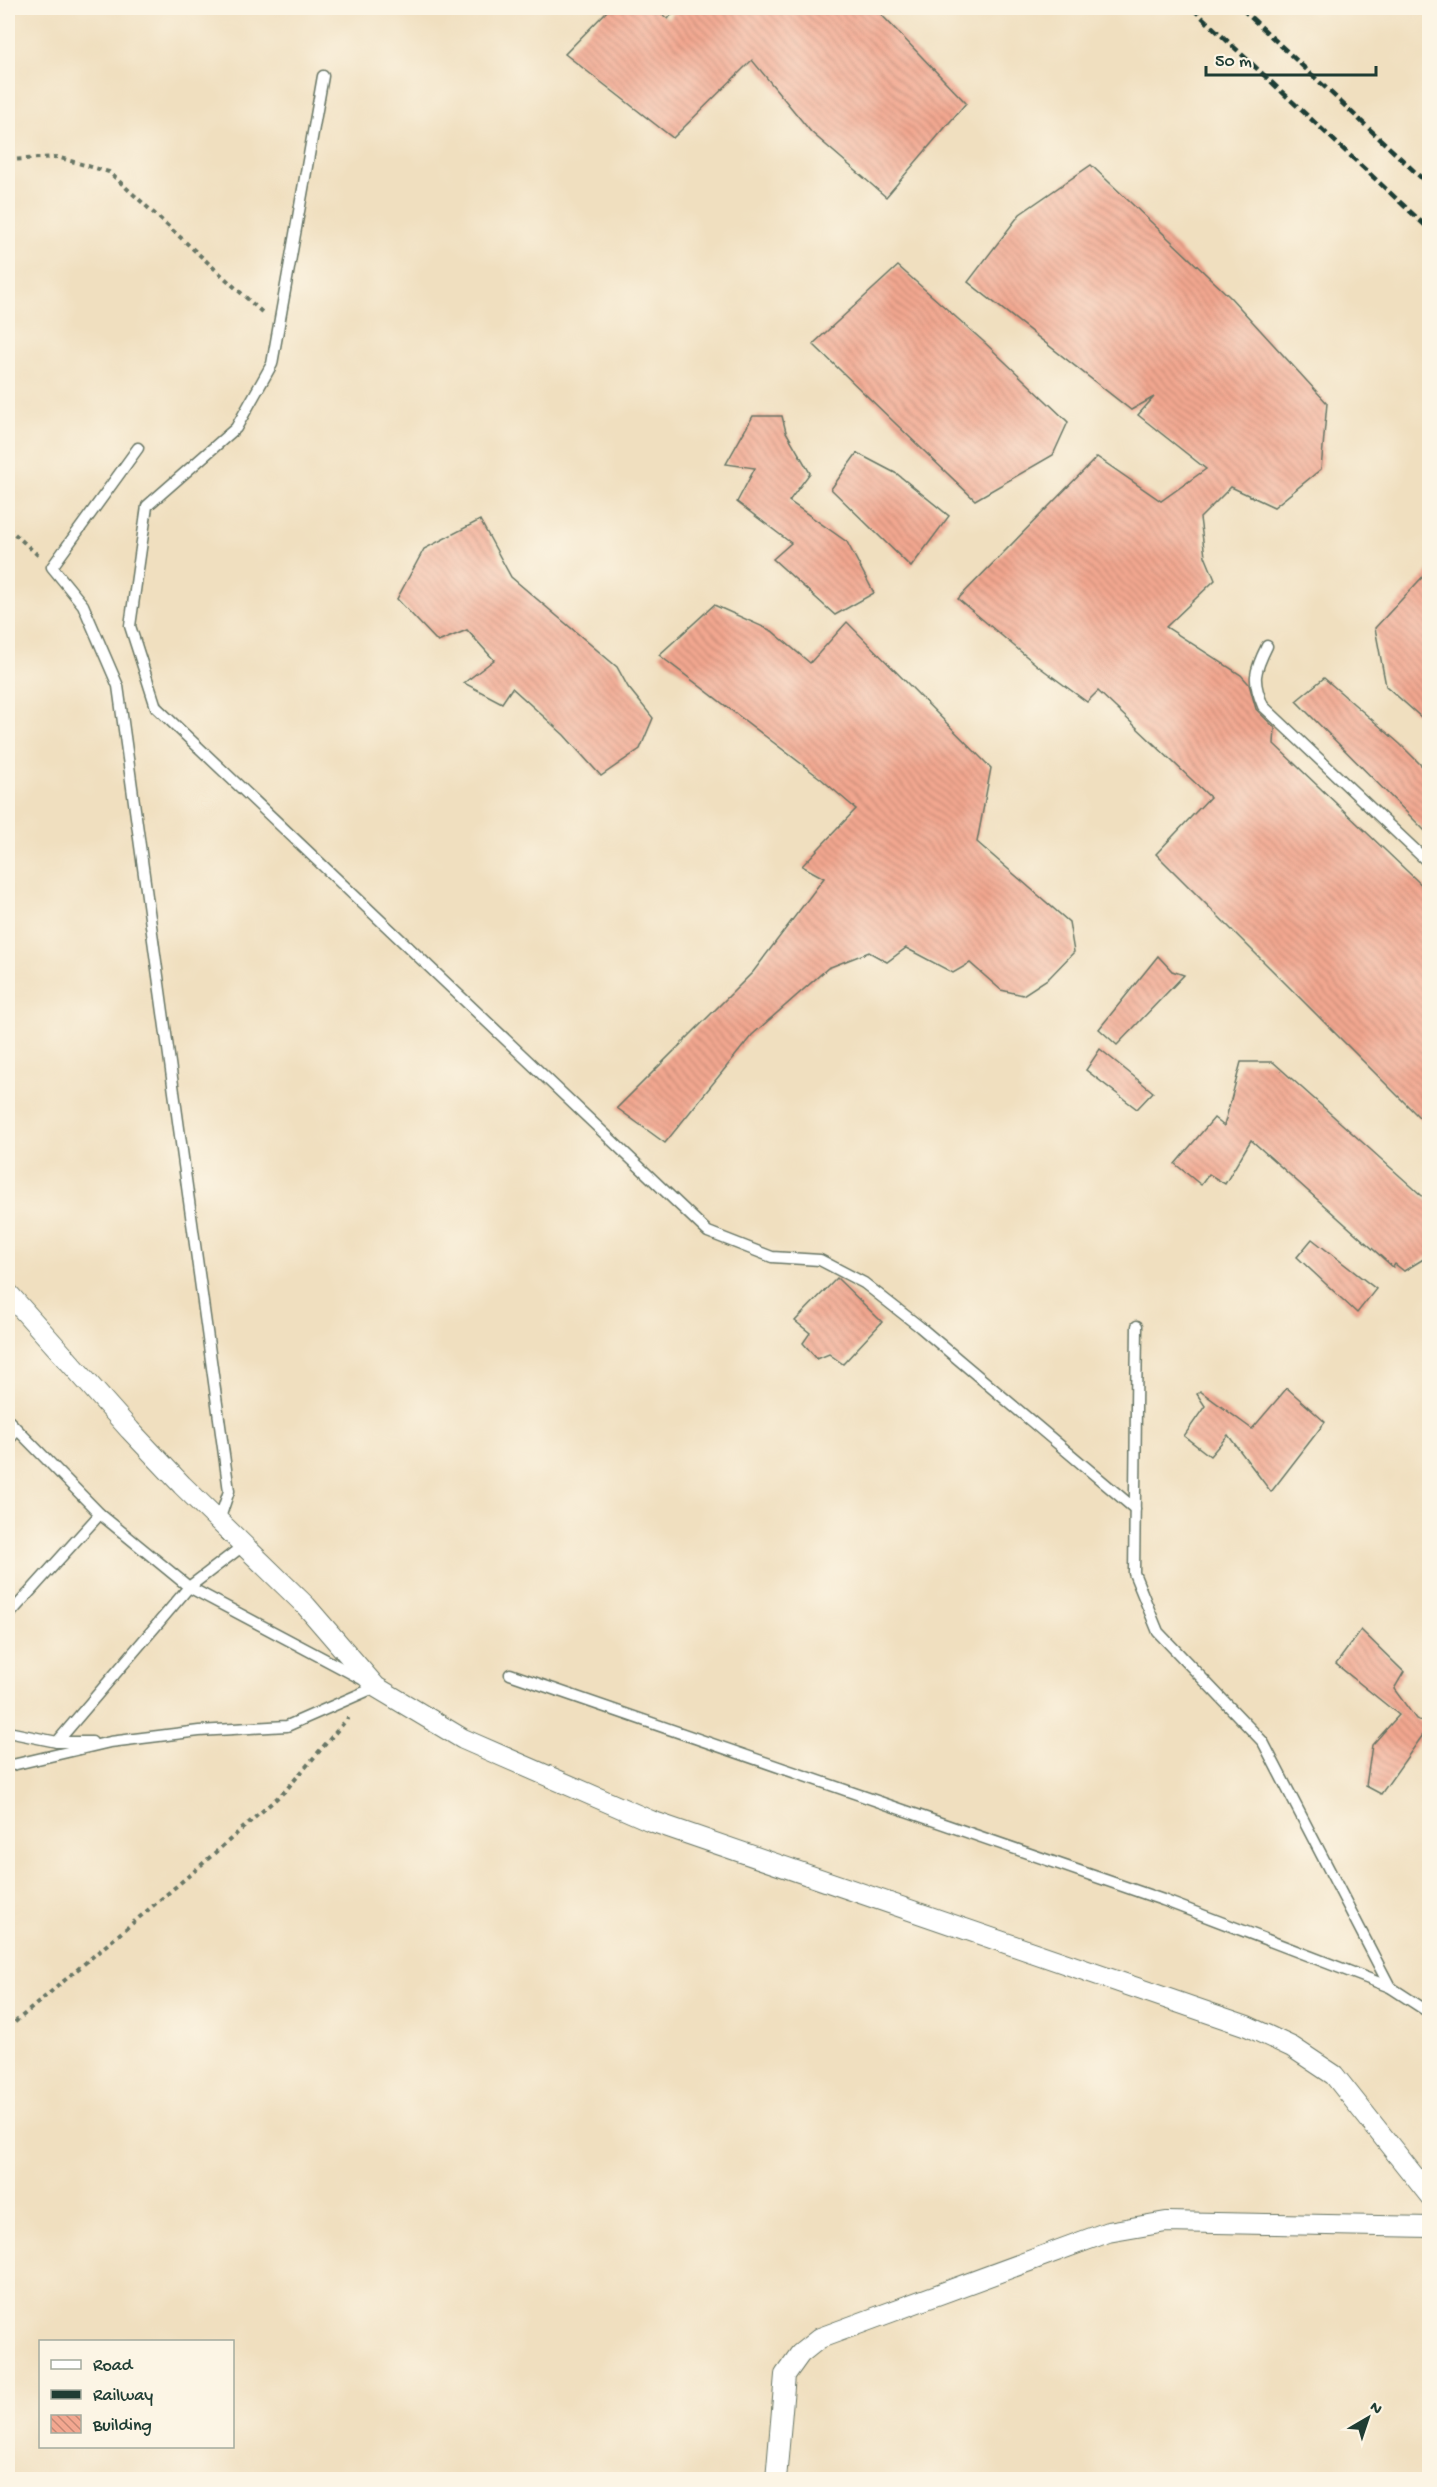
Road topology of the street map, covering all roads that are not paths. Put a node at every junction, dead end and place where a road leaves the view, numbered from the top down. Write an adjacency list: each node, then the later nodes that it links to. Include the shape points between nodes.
1 (323, 76): 10 (lane, via 272,364 236,428 147,506 130,626 156,707 708,1232 772,1257 820,1260 864,1283)
2 (138, 448): 12 (lane, via 52,567 83,605 118,686 229,1491)
3 (1266, 646): 4 (lane, via 1254,686 1263,706)
4 (1430, 864)
5 (8, 1293): 12 (street, via 130,1430)
6 (1137, 1326): 10 (lane)
7 (8, 1420): 8 (lane)
8 (17, 1430): 9 (lane); 11 (lane)
9 (8, 1441)
10 (1135, 1509): 22 (lane, via 1134,1573 1158,1632 1263,1742)
11 (100, 1514): 14 (lane); 15 (lane)
12 (219, 1521): 13 (street)
13 (244, 1545): 14 (lane); 17 (street, via 306,1606)
14 (189, 1587): 17 (lane); 19 (lane)
15 (8, 1616)
16 (510, 1674): 22 (lane, via 1163,1900)
17 (376, 1687): 20 (lane, via 287,1726); 24 (street, via 463,1739 651,1821 1247,2026 1292,2047 1334,2075)
18 (8, 1732): 19 (lane)
19 (57, 1742): 20 (lane)
20 (110, 1742): 21 (lane)
21 (8, 1766)
22 (1390, 1987): 23 (lane)
23 (1430, 2013)
24 (1430, 2196)
25 (1430, 2227): 26 (street, via 1166,2222 1108,2232 820,2338 785,2374)
26 (776, 2480)

